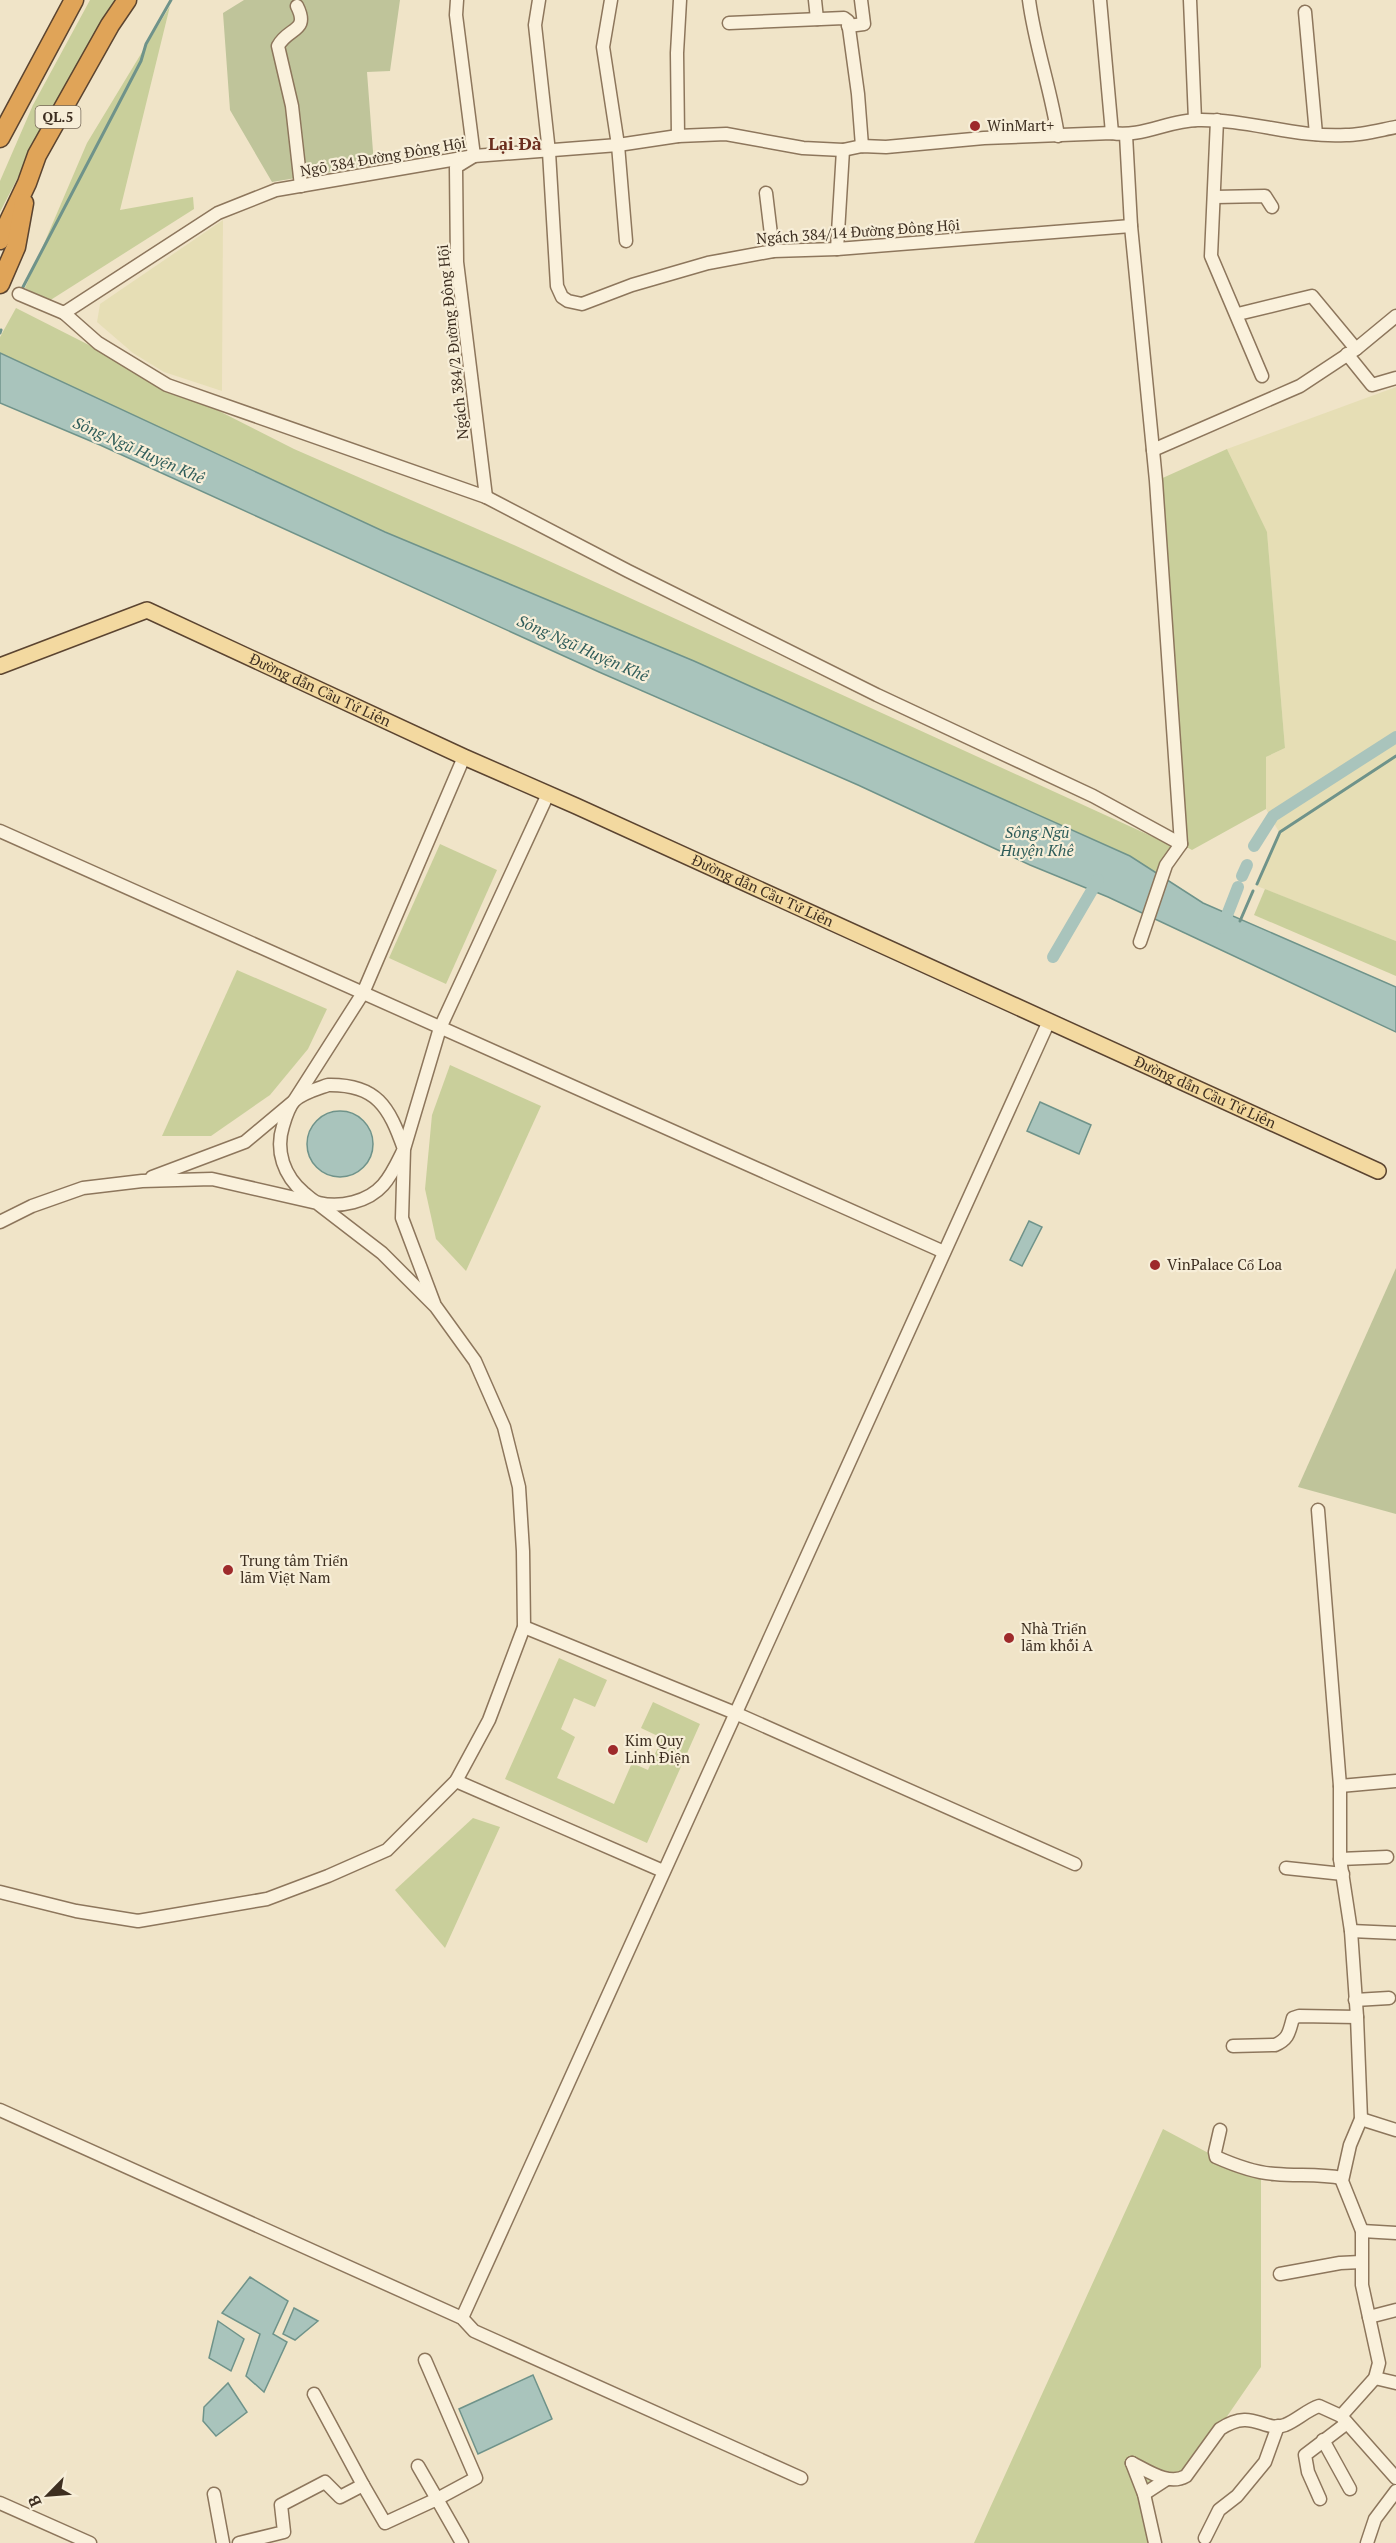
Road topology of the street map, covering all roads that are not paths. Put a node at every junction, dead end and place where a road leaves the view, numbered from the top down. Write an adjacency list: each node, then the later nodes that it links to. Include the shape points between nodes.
1 (74, 0): 25 (highway, QL.5)
2 (128, 0): 31 (highway, QL.5, via 37,155)
3 (457, 0): 30 (street)
4 (539, 0): 29 (street, Ngách 384/14 Đường Đông Hội, via 535,26)
5 (611, 0): 26 (street, via 603,47)
6 (680, 0): 23 (street, via 676,53)
7 (815, 0): 14 (street)
8 (861, 0): 16 (street, via 864,24)
9 (1029, 0): 24 (street)
10 (1100, 0): 20 (street)
11 (1190, 0): 17 (street)
12 (297, 6): 32 (street, via 302,24 278,46 292,106)
13 (1305, 12): 21 (street)
14 (817, 19): 15 (street); 16 (street, via 844,18)
15 (729, 23)
16 (848, 26): 27 (street)
17 (1196, 120): 18 (street, Ngõ 384 Đường Đông Hội); 22 (street, Ngõ 384 Đường Đông Hội)
18 (1217, 120): 21 (street, Ngõ 384 Đường Đông Hội); 34 (street)
19 (1396, 127): 21 (street, Ngõ 384 Đường Đông Hội, via 1346,135)
20 (1112, 133): 22 (street, Ngõ 384 Đường Đông Hội); 24 (street, Ngõ 384 Đường Đông Hội)
21 (1316, 134)
22 (1126, 135): 36 (street)
23 (678, 136): 26 (street, Ngõ 384 Đường Đông Hội); 28 (street, Ngõ 384 Đường Đông Hội, via 726,134 803,148)
24 (1058, 136): 27 (street, Ngõ 384 Đường Đông Hội)
25 (0, 138)
26 (618, 145): 29 (street, Ngõ 384 Đường Đông Hội); 38 (street)
27 (862, 146): 28 (street, Ngõ 384 Đường Đông Hội)
28 (843, 150): 39 (street)
29 (549, 152): 30 (street, Ngõ 384 Đường Đông Hội); 40 (street, Ngách 384/14 Đường Đông Hội, via 557,286 568,301 582,304 708,262)
30 (474, 156): 32 (street, Ngõ 384 Đường Đông Hội); 50 (street, Ngách 384/2 Đường Đông Hội, via 456,167 457,262)
31 (27, 183): 37 (highway, QL.5); 41 (highway, QL.5, via 16,247)
32 (301, 186): 43 (street, Ngõ 384 Đường Đông Hội, via 276,190 218,213)
33 (766, 193): 40 (street)
34 (1215, 197): 35 (street, via 1265,196); 44 (street, via 1211,256)
35 (1272, 207)
36 (1131, 226): 39 (street, Ngách 384/14 Đường Đông Hội); 49 (street)
37 (0, 240)
38 (626, 242)
39 (837, 249): 40 (street, Ngách 384/14 Đường Đông Hội)
40 (773, 251)
41 (0, 284)
42 (19, 294): 43 (street)
43 (64, 313): 50 (street, via 98,343 167,385)
44 (1238, 314): 46 (street, via 1312,296); 47 (street)
45 (1396, 316): 46 (street)
46 (1351, 351): 48 (street, via 1372,385); 49 (street, via 1300,386)
47 (1262, 376)
48 (1396, 378)
49 (1153, 450): 55 (street)
50 (486, 497): 55 (street, via 877,695 1093,796)
51 (0, 666): 52 (main road, Đường dẫn Cầu Tứ Liên, via 147,610)
52 (464, 757): 53 (main road, Đường dẫn Cầu Tứ Liên); 57 (street)
53 (548, 794): 58 (main road, Đường dẫn Cầu Tứ Liên); 59 (street)
54 (0, 831): 57 (street)
55 (1180, 844): 56 (street, via 1166,865)
56 (1140, 942)
57 (363, 993): 59 (street); 60 (street)
58 (1049, 1021): 62 (main road, Đường dẫn Cầu Tứ Liên); 66 (street)
59 (440, 1028): 61 (street); 66 (street)
60 (294, 1101): 61 (street, via 328,1085 364,1090 380,1100 391,1115); 63 (street, via 245,1142); 64 (street, via 280,1136 280,1155 297,1187)
61 (404, 1149): 64 (street, via 383,1185 368,1197 350,1203); 67 (street, via 402,1218)
62 (1378, 1171)
63 (142, 1181): 64 (street, via 212,1179); 65 (street, via 83,1188)
64 (316, 1203): 67 (street, via 382,1253)
65 (0, 1222)
66 (944, 1252): 70 (street)
67 (436, 1307): 69 (street, via 476,1360 504,1427 519,1488)
68 (1318, 1510): 73 (street)
69 (524, 1627): 70 (street); 71 (street, via 489,1720)
70 (735, 1713): 76 (street); 78 (street)
71 (456, 1781): 78 (street); 80 (street, via 387,1850 267,1899 138,1921)
72 (1396, 1781): 73 (street)
73 (1340, 1786): 75 (street)
74 (1387, 1857): 75 (street)
75 (1340, 1859): 79 (street)
76 (1075, 1864)
77 (1286, 1868): 79 (street)
78 (663, 1871): 98 (street)
79 (1343, 1874): 81 (street)
80 (1, 1894)
81 (1351, 1931): 82 (street); 84 (street)
82 (1396, 1933)
83 (1389, 1998): 84 (street)
84 (1355, 2000): 85 (street)
85 (1357, 2017): 86 (street, via 1299,2016 1293,2018 1290,2033 1280,2043); 88 (street)
86 (1233, 2046)
87 (0, 2110): 98 (street)
88 (1361, 2119): 90 (street); 91 (street)
89 (1220, 2130): 91 (street, via 1215,2152 1216,2157 1225,2161 1274,2174)
90 (1396, 2130)
91 (1342, 2178): 92 (street)
92 (1362, 2231): 93 (street); 94 (street)
93 (1396, 2233)
94 (1361, 2262): 95 (street); 97 (street)
95 (1280, 2274)
96 (1396, 2310): 97 (street)
97 (1369, 2317): 100 (street, via 1379,2363)
98 (462, 2318): 107 (street, via 474,2331)
99 (425, 2360): 115 (street, via 476,2478)
100 (1375, 2378): 101 (street); 103 (street)
101 (1396, 2383)
102 (314, 2394): 110 (street)
103 (1344, 2419): 104 (street, via 1319,2406); 105 (street); 108 (street)
104 (1278, 2426): 109 (street, via 1249,2418 1228,2424 1220,2429 1186,2476); 118 (street, via 1265,2462 1237,2496 1219,2510)
105 (1323, 2440): 111 (street); 116 (street, via 1305,2455)
106 (418, 2466): 115 (street)
107 (801, 2478)
108 (1396, 2478)
109 (1167, 2479): 114 (street); 114 (street, via 1132,2463)
110 (363, 2485): 115 (street, via 385,2523); 121 (street, via 340,2497 325,2482 281,2505 284,2532)
111 (1350, 2489)
112 (1396, 2492): 124 (street, via 1375,2519)
113 (214, 2494): 120 (street)
114 (1144, 2494): 123 (street)
115 (437, 2499): 122 (street)
116 (1320, 2499)
117 (0, 2503): 119 (street)
118 (1205, 2538)
119 (90, 2543)
120 (223, 2543)
121 (239, 2543)
122 (462, 2543)
123 (1155, 2543)
124 (1367, 2543)

